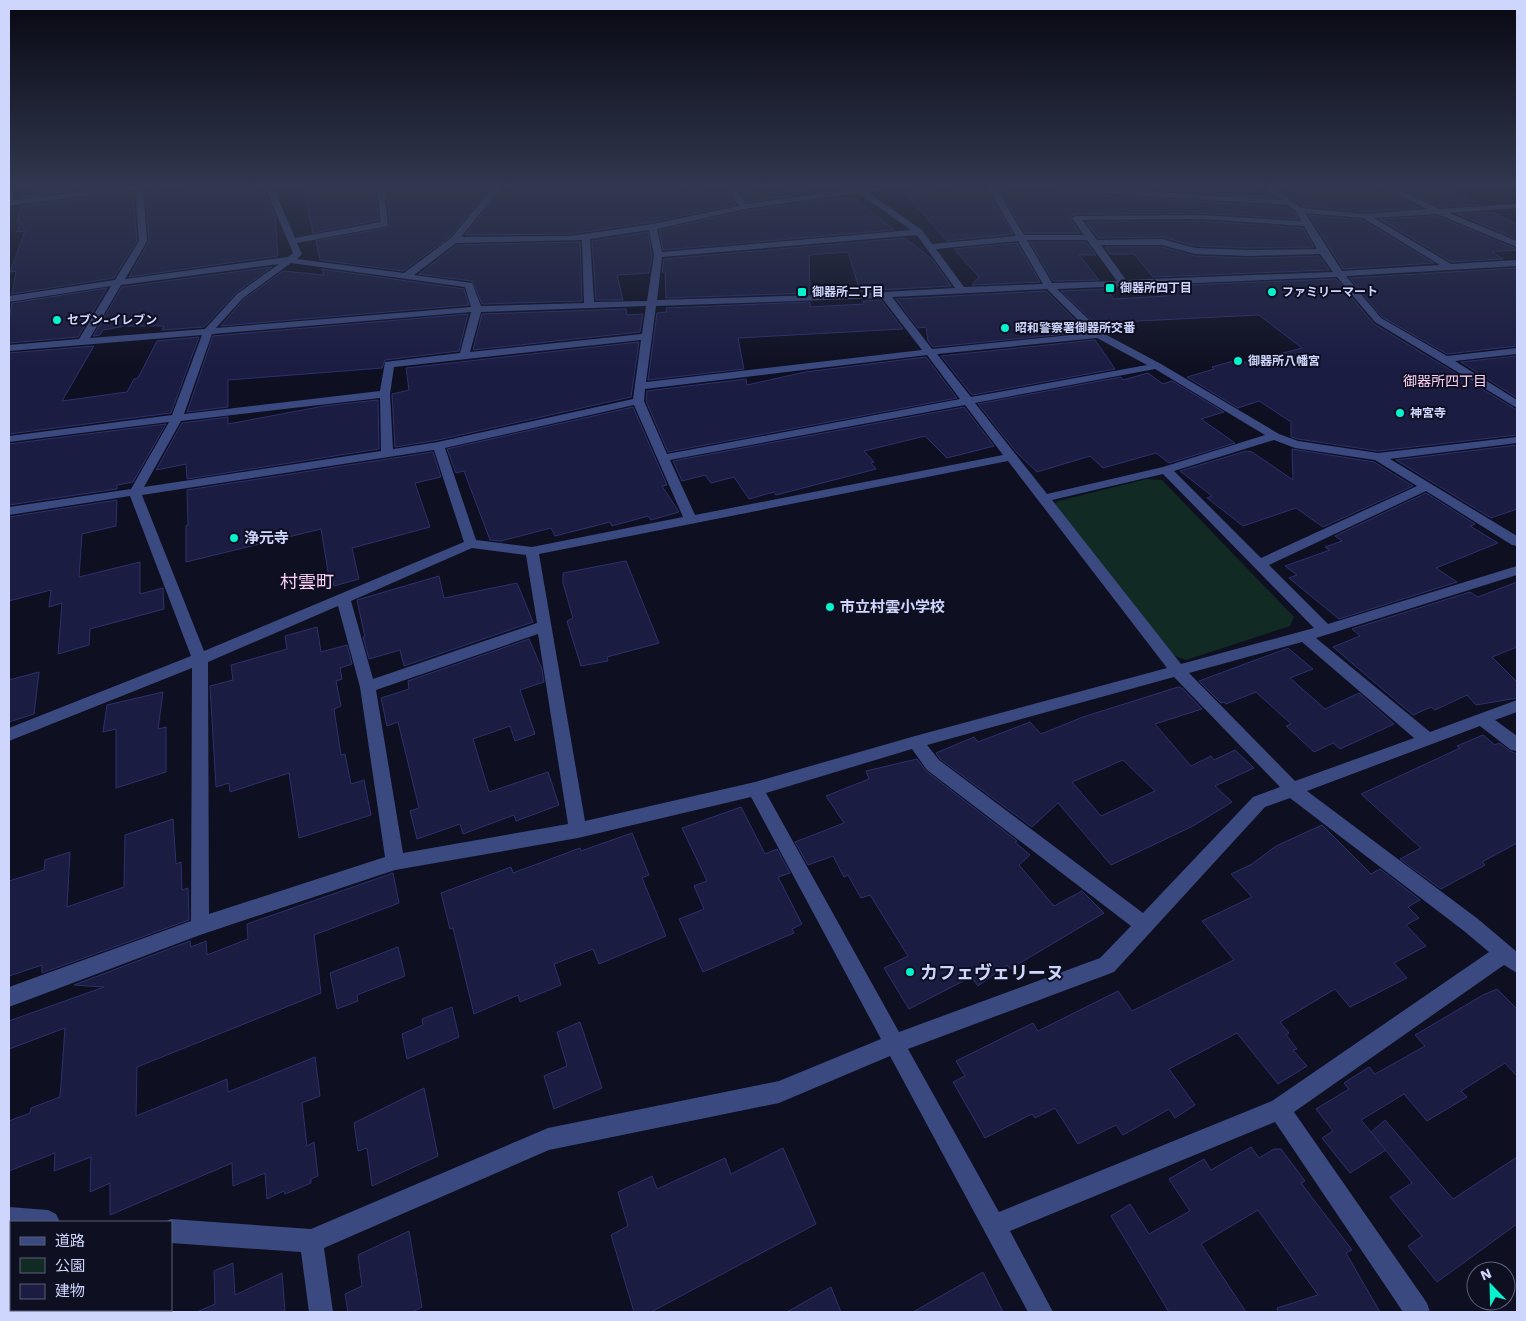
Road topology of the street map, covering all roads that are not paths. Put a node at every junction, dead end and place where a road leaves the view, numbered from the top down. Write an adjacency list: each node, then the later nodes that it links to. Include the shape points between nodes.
1 (140, 247): 21 (street)
2 (295, 247): 16 (street, via 298,254)
3 (445, 247): 20 (street)
4 (586, 247): 28 (street)
5 (657, 247): 15 (street)
6 (753, 247): 15 (street)
7 (930, 247): 8 (street); 24 (street)
8 (934, 247)
9 (1027, 247): 23 (street)
10 (1096, 247): 22 (street)
11 (1179, 247): 14 (street, via 1195,251)
12 (1320, 247): 14 (street)
13 (1414, 247): 18 (street)
14 (1323, 252): 19 (street)
15 (658, 255): 27 (street)
16 (287, 260): 20 (street); 21 (street); 30 (street, via 240,296)
17 (1517, 263): 18 (street)
18 (1448, 267): 19 (street)
19 (1339, 274): 22 (street); 38 (street, via 1378,320)
20 (405, 276): 29 (street, via 468,285)
21 (120, 282): 26 (street); 33 (street)
22 (1123, 282): 23 (street)
23 (1048, 286): 24 (street); 31 (street)
24 (961, 290): 25 (street)
25 (885, 294): 27 (street); 36 (street)
26 (9, 299)
27 (652, 304): 28 (street); 32 (street)
28 (589, 306): 29 (street)
29 (477, 309): 30 (street); 37 (street)
30 (208, 331): 33 (street); 45 (street)
31 (1099, 335): 36 (street); 39 (street)
32 (648, 336): 37 (street); 40 (street)
33 (83, 341): 34 (street)
34 (9, 348)
35 (1517, 351): 38 (street)
36 (930, 352): 40 (street); 42 (street)
37 (464, 356): 41 (street, via 389,364)
38 (1445, 358): 44 (street)
39 (1156, 366): 42 (street); 46 (street)
40 (641, 386): 43 (street)
41 (385, 394): 45 (street); 50 (street)
42 (969, 400): 51 (street); 52 (street)
43 (638, 401): 49 (street); 52 (street)
44 (1517, 405)
45 (177, 418): 47 (street); 56 (street)
46 (1275, 436): 53 (street, via 1295,444); 54 (street)
47 (9, 439)
48 (1517, 440): 53 (street)
49 (438, 446): 50 (street); 61 (street)
50 (388, 454): 56 (street)
51 (1010, 457): 57 (street); 59 (street)
52 (663, 458): 59 (street)
53 (1378, 458): 55 (street)
54 (1166, 470): 57 (street); 63 (street)
55 (1424, 487): 60 (street); 63 (street)
56 (136, 492): 58 (street); 69 (street)
57 (1044, 498): 70 (street)
58 (9, 511)
59 (690, 518): 62 (street)
60 (1517, 542)
61 (471, 544): 62 (street); 65 (street)
62 (532, 551): 66 (street)
63 (1260, 564): 67 (street)
64 (1517, 570): 67 (street)
65 (343, 598): 69 (street); 71 (street)
66 (545, 626): 71 (street); 80 (street)
67 (1325, 630): 68 (street)
68 (1305, 636): 70 (street); 75 (street)
69 (200, 659): 74 (street); 83 (street)
70 (1178, 671): 76 (street); 79 (street)
71 (368, 687): 81 (street)
72 (1517, 706): 73 (street)
73 (1482, 719): 75 (street); 77 (street)
74 (9, 735)
75 (1427, 740): 79 (street)
76 (915, 742): 78 (street); 82 (street, via 934,765)
77 (1517, 744)
78 (755, 789): 80 (street); 86 (street)
79 (1293, 790): 82 (street, via 1260,802); 84 (street, via 1471,925)
80 (578, 830): 81 (street)
81 (395, 862): 83 (street)
82 (1145, 925): 86 (street, via 1107,965)
83 (200, 926): 85 (street)
84 (1510, 959): 87 (street)
85 (9, 997)
86 (894, 1044): 90 (street); 92 (street, via 779,1092 548,1139)
87 (1280, 1109): 90 (street); 95 (street)
88 (9, 1219): 89 (street)
89 (35, 1221)
90 (994, 1226): 94 (street)
91 (172, 1231): 92 (street)
92 (311, 1241): 93 (street)
93 (321, 1312)
94 (1041, 1312)
95 (1418, 1312)

